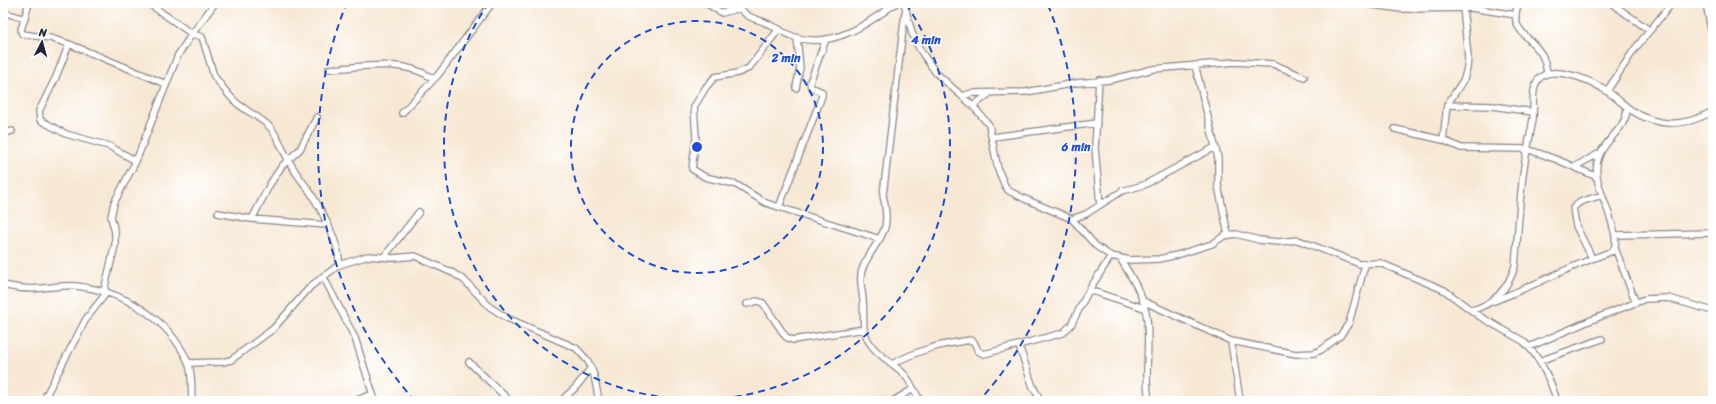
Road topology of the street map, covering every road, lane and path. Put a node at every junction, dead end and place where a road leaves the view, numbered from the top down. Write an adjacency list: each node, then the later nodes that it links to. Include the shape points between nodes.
1 (29, 3): 19 (street)
2 (148, 3): 22 (street)
3 (214, 3): 22 (street)
4 (492, 3): 31 (street)
5 (706, 3): 14 (street, via 722,13)
6 (896, 3): 24 (street, via 858,28)
7 (904, 3): 16 (street)
8 (1359, 3): 13 (street)
9 (1519, 3): 18 (street)
10 (1611, 3): 21 (street)
11 (1672, 3): 21 (street)
12 (1706, 3): 25 (street)
13 (1380, 5): 15 (street, via 1402,9)
14 (739, 6): 20 (street, via 744,14)
15 (1463, 7): 18 (street); 39 (street, via 1467,68 1464,79)
16 (906, 10): 37 (street, via 912,34 920,50 936,73); 71 (street, via 883,195 886,225)
17 (3, 12): 19 (street)
18 (1516, 15): 29 (street, via 1515,21 1520,31 1543,57)
19 (24, 19): 26 (street, via 22,34)
20 (779, 30): 23 (street); 62 (street, via 749,68 738,73 715,77 696,101 693,112 696,138 692,167 700,175 735,184 754,197)
21 (1649, 30): 35 (street)
22 (192, 34): 33 (street, via 178,55); 56 (street, via 203,39 208,60 218,82 237,103 269,126)
23 (797, 38): 24 (street); 34 (street, via 800,67)
24 (826, 40): 62 (street, via 810,82 811,86 822,92 822,96)
25 (1713, 40)
26 (69, 44): 33 (street); 57 (street, via 39,111 40,120 66,134 109,146)
27 (1195, 65): 30 (street, via 1235,62 1273,64); 32 (street, via 1153,69 1110,80); 53 (street)
28 (329, 69): 31 (street, via 402,66 422,71)
29 (1547, 72): 35 (street, via 1562,72); 42 (street, via 1536,84)
30 (1304, 78)
31 (434, 79): 43 (street)
32 (1100, 80): 36 (street, via 1026,92); 47 (street)
33 (166, 84): 57 (street)
34 (796, 88)
35 (1607, 91): 40 (street)
36 (990, 93): 37 (street); 38 (street)
37 (962, 96): 38 (street)
38 (973, 106): 51 (street, via 989,125)
39 (1447, 106): 42 (street, via 1493,106); 52 (street)
40 (1627, 109): 44 (street); 46 (street)
41 (1713, 111): 44 (street, via 1680,124 1665,123)
42 (1533, 112): 54 (street)
43 (402, 113)
44 (1637, 115): 46 (street)
45 (316, 117): 56 (street, via 300,149)
46 (1627, 118): 55 (street)
47 (1097, 123): 51 (street); 61 (street)
48 (1395, 130): 52 (street)
49 (12, 131): 50 (street)
50 (3, 134)
51 (993, 137): 66 (street, via 1000,179 1009,191)
52 (1443, 140): 54 (street, via 1461,148)
53 (1215, 147): 61 (street, via 1144,185 1122,191); 69 (street, via 1218,185)
54 (1527, 149): 58 (street); 84 (street, via 1515,266 1510,279)
55 (1598, 154): 58 (street); 59 (street)
56 (288, 160): 65 (street, via 270,184); 67 (street, via 313,196)
57 (136, 161): 82 (street, via 112,210 115,245)
58 (1574, 167): 59 (street)
59 (1597, 177): 60 (street)
60 (1602, 196): 70 (street); 76 (street, via 1580,202 1573,208 1576,226)
61 (1100, 205): 66 (street)
62 (779, 207): 71 (street)
63 (419, 212): 74 (street)
64 (218, 213): 65 (street)
65 (252, 219): 67 (street)
66 (1072, 219): 73 (street, via 1096,246)
67 (327, 225): 77 (street, via 339,256)
68 (1713, 233): 70 (street)
69 (1228, 235): 75 (street, via 1212,244 1177,255 1146,259); 78 (street, via 1236,234 1278,242 1298,240)
70 (1616, 235): 72 (street)
71 (880, 239): 90 (street, via 863,266 860,276)
72 (1615, 248): 76 (street); 85 (street)
73 (1111, 256): 75 (street); 81 (street)
74 (384, 258): 77 (street, via 368,256); 99 (street, via 416,256 453,273 464,280 490,307 507,318 576,348 588,362)
75 (1120, 258): 83 (street, via 1132,276)
76 (1592, 258): 84 (street, via 1563,273)
77 (339, 265): 79 (street)
78 (1365, 265): 88 (street, via 1380,263 1444,290); 92 (street, via 1349,323 1340,336 1322,350 1296,354)
79 (323, 276): 97 (street, via 311,286 274,329 231,360); 101 (street, via 355,338)
80 (3, 285): 82 (street, via 31,289 74,286)
81 (1089, 290): 87 (street); 93 (street, via 1068,330)
82 (105, 292): 97 (street, via 142,309 159,322 172,336); 102 (street, via 86,319)
83 (1143, 301): 87 (street); 92 (street)
84 (1494, 301): 88 (street)
85 (1636, 302): 89 (street, via 1655,297 1668,298); 94 (street)
86 (747, 304): 90 (street, via 757,301 763,303 786,337 793,340)
87 (1144, 308): 112 (street, via 1147,320 1146,377)
88 (1472, 310): 94 (street)
89 (1713, 311)
90 (864, 329): 98 (street, via 868,341 875,350)
91 (1602, 339): 95 (street)
92 (1231, 341): 113 (street)
93 (1019, 346): 98 (street, via 984,354 978,351 973,341 964,341 934,346); 111 (street)
94 (1529, 347): 95 (street)
95 (1539, 361): 114 (street)
96 (469, 362): 106 (street)
97 (188, 363): 103 (street)
98 (892, 364): 100 (street)
99 (590, 369): 107 (street); 108 (street, via 594,375)
100 (913, 389): 109 (street); 110 (street)
101 (373, 394): 104 (street); 105 (street)
102 (43, 401)
103 (192, 401)
104 (354, 401)
105 (377, 401)
106 (510, 401)
107 (561, 401)
108 (599, 401)
109 (893, 401)
110 (921, 401)
111 (1040, 401)
112 (1149, 401)
113 (1240, 401)
114 (1557, 401)

